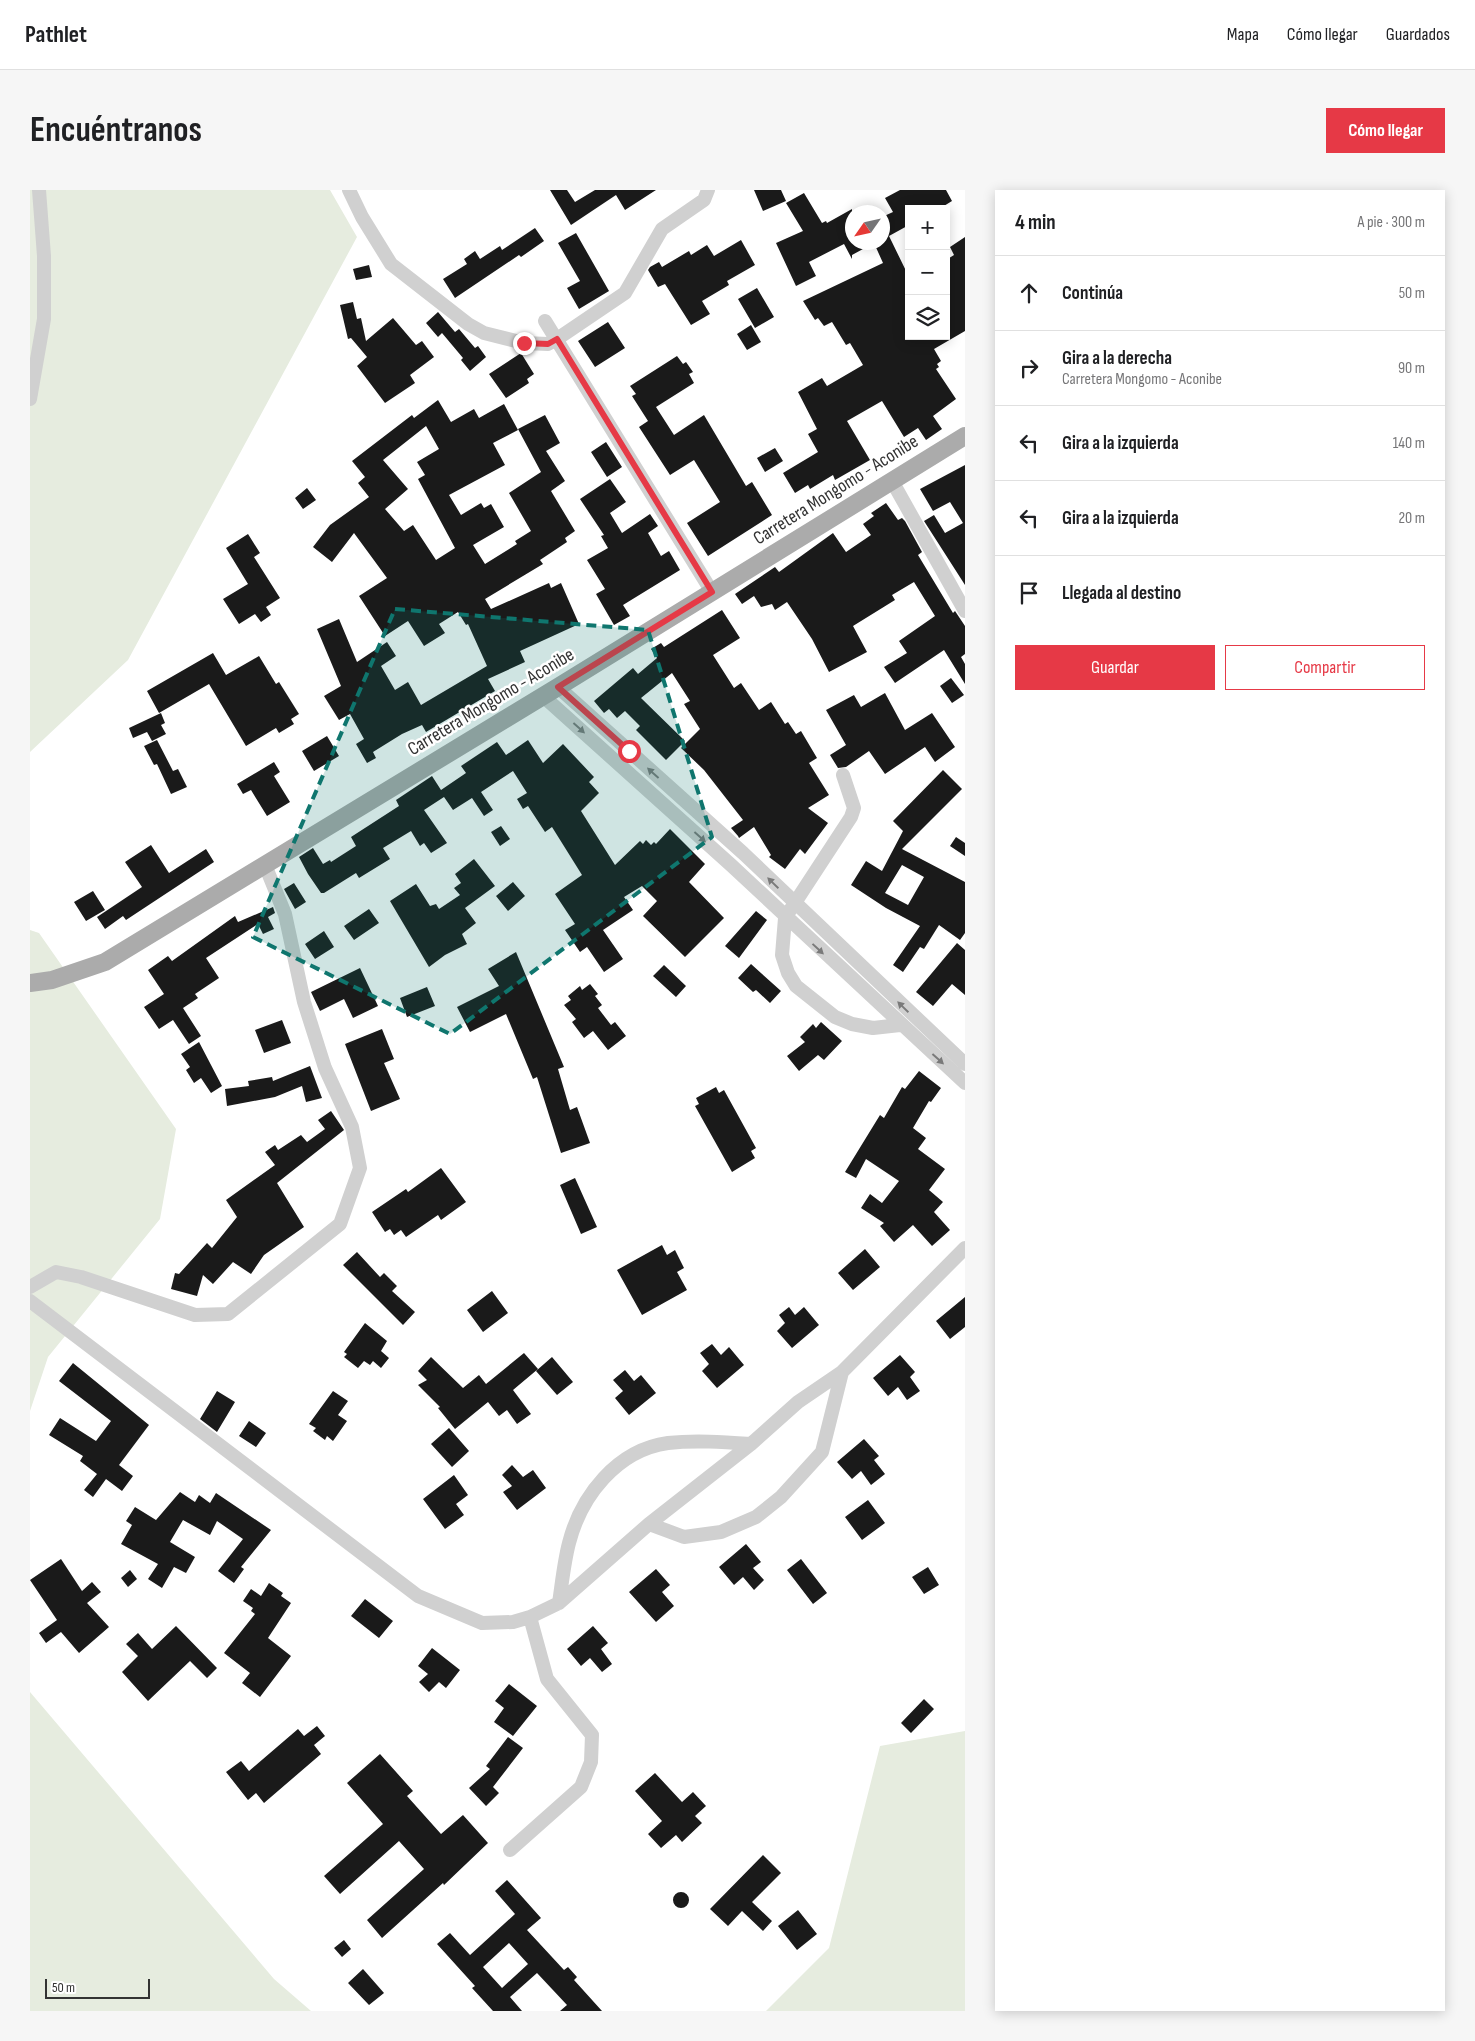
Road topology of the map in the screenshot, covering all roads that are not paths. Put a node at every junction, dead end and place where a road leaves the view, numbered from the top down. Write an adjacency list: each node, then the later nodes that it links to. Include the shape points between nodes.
1 (39, 190): 6 (street, via 44,319)
2 (350, 190): 5 (street, via 362,217 391,264 468,324 484,333 524,343 548,344)
3 (708, 190): 5 (street, via 704,200 662,229 625,293)
4 (545, 321): 5 (street)
5 (557, 339): 9 (street)
6 (30, 399)
7 (965, 436): 8 (main road, Carretera Mongomo - Aconibe)
8 (892, 481): 9 (main road, Carretera Mongomo - Aconibe); 10 (street)
9 (712, 592): 11 (main road, Carretera Mongomo - Aconibe)
10 (965, 611)
11 (550, 692): 13 (main road, Carretera Mongomo - Aconibe); 14 (street, one-way to 11, via 735,846); 15 (street, one-way to 15)
12 (843, 775): 14 (street, via 854,808 851,817)
13 (265, 865): 16 (main road, Carretera Mongomo - Aconibe, via 105,962 52,980); 21 (street, via 285,914 304,1002 322,1058 352,1127 360,1168 340,1224 228,1314 195,1315 81,1276 56,1272)
14 (794, 903): 15 (street); 18 (street, one-way to 14)
15 (785, 918): 17 (street, one-way to 17); 17 (street, via 782,955 796,986 836,1017 852,1024 873,1028)
16 (30, 983)
17 (900, 1025): 19 (street, one-way to 19)
18 (965, 1064)
19 (965, 1083)
20 (965, 1248): 23 (street)
21 (30, 1287)
22 (30, 1301): 27 (street, via 418,1596 482,1622 513,1622)
23 (842, 1372): 24 (street, via 798,1402); 25 (street, via 822,1452 782,1497 756,1518 721,1532 684,1537)
24 (751, 1444): 25 (street); 26 (street, via 717,1441 666,1444 645,1450 623,1462 588,1496 577,1520 569,1543)
25 (649, 1524): 26 (street)
26 (559, 1603): 27 (street)
27 (530, 1617): 28 (street, via 547,1679 592,1735 591,1762 581,1787)
28 (510, 1850)

